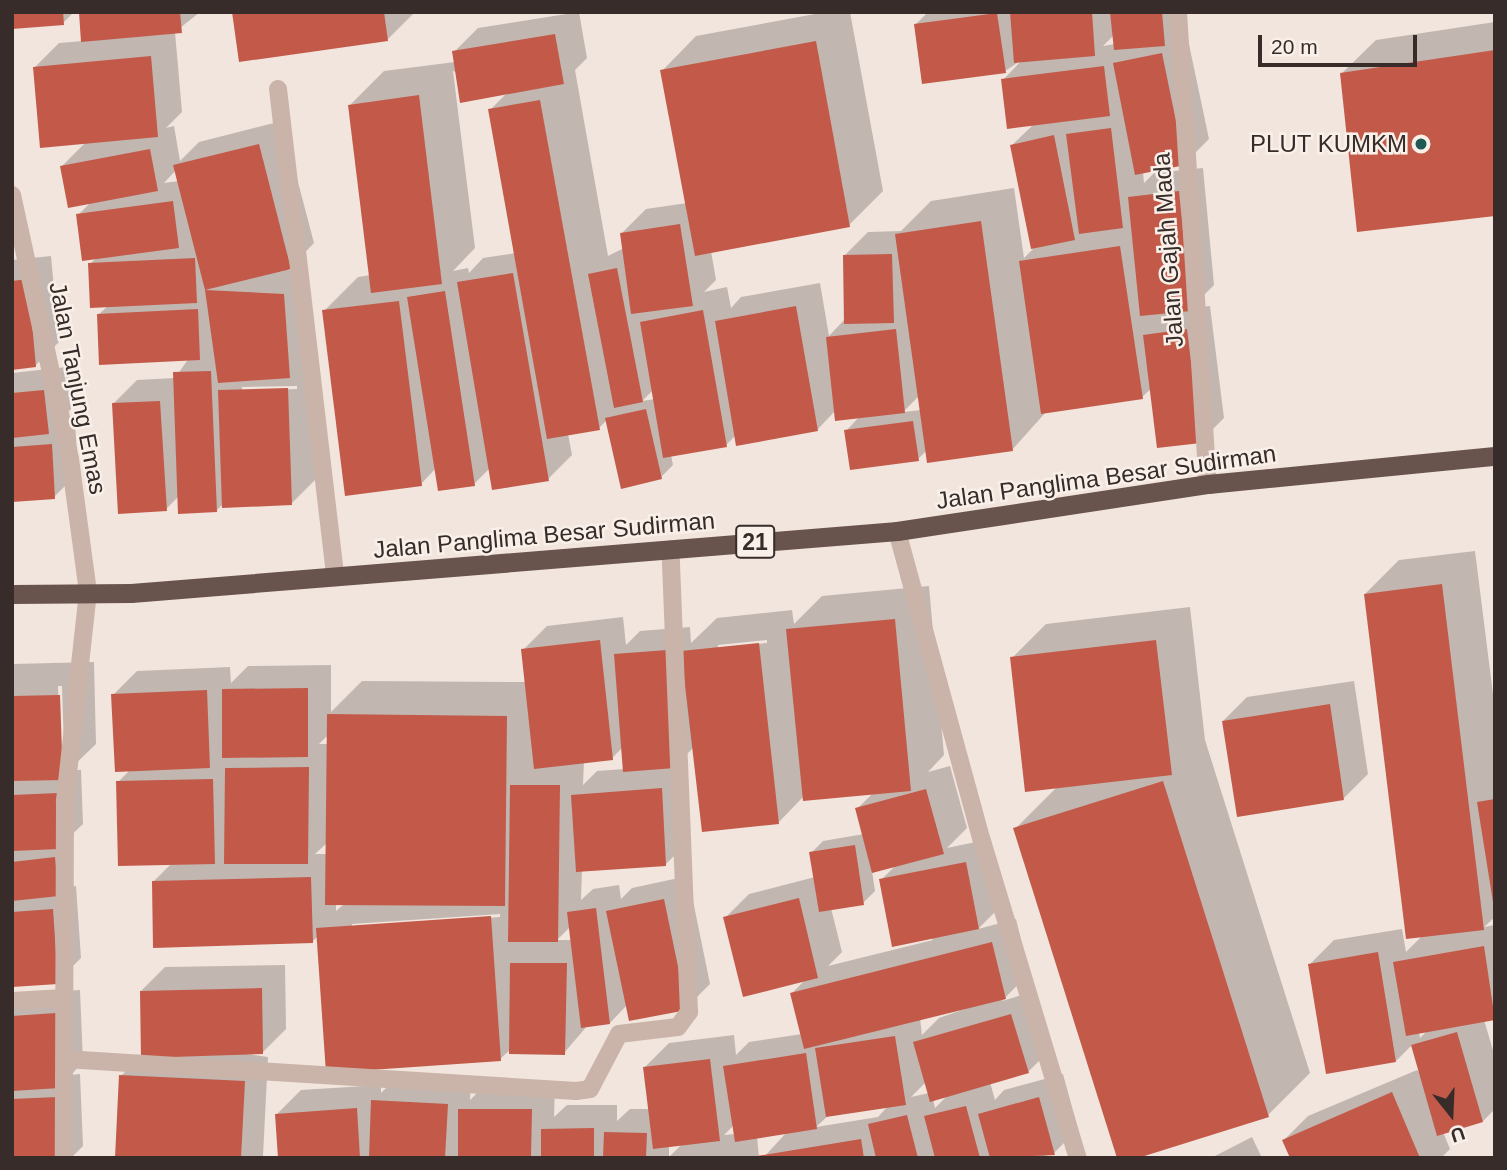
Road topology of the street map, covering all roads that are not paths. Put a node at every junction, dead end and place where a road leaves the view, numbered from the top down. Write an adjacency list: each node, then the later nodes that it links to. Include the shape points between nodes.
1 (1178, 12): 5 (street, Jalan Gajah Mada)
2 (278, 89): 8 (street)
3 (12, 195): 9 (street, Jalan Tanjung Emas, via 69,459)
4 (1495, 456): 5 (highway, Jalan Panglima Besar Sudirman / 21)
5 (1208, 484): 6 (highway, Jalan Panglima Besar Sudirman / 21)
6 (897, 531): 7 (highway, Jalan Panglima Besar Sudirman / 21); 15 (street, via 982,841)
7 (670, 549): 8 (highway, Jalan Panglima Besar Sudirman / 21); 13 (street, via 689,1012 678,1027 619,1034 590,1088 576,1091)
8 (335, 577): 9 (highway, Jalan Panglima Besar Sudirman / 21, via 131,593)
9 (88, 592): 10 (highway, Jalan Panglima Besar Sudirman / 21); 11 (street, Jalan Tanjung Emas, via 65,802)
10 (12, 594)
11 (64, 998): 12 (street); 13 (street, Jalan Tanjung Emas)
12 (12, 1001)
13 (65, 1059): 14 (street, Jalan Tanjung Emas)
14 (64, 1158)
15 (1078, 1158)

